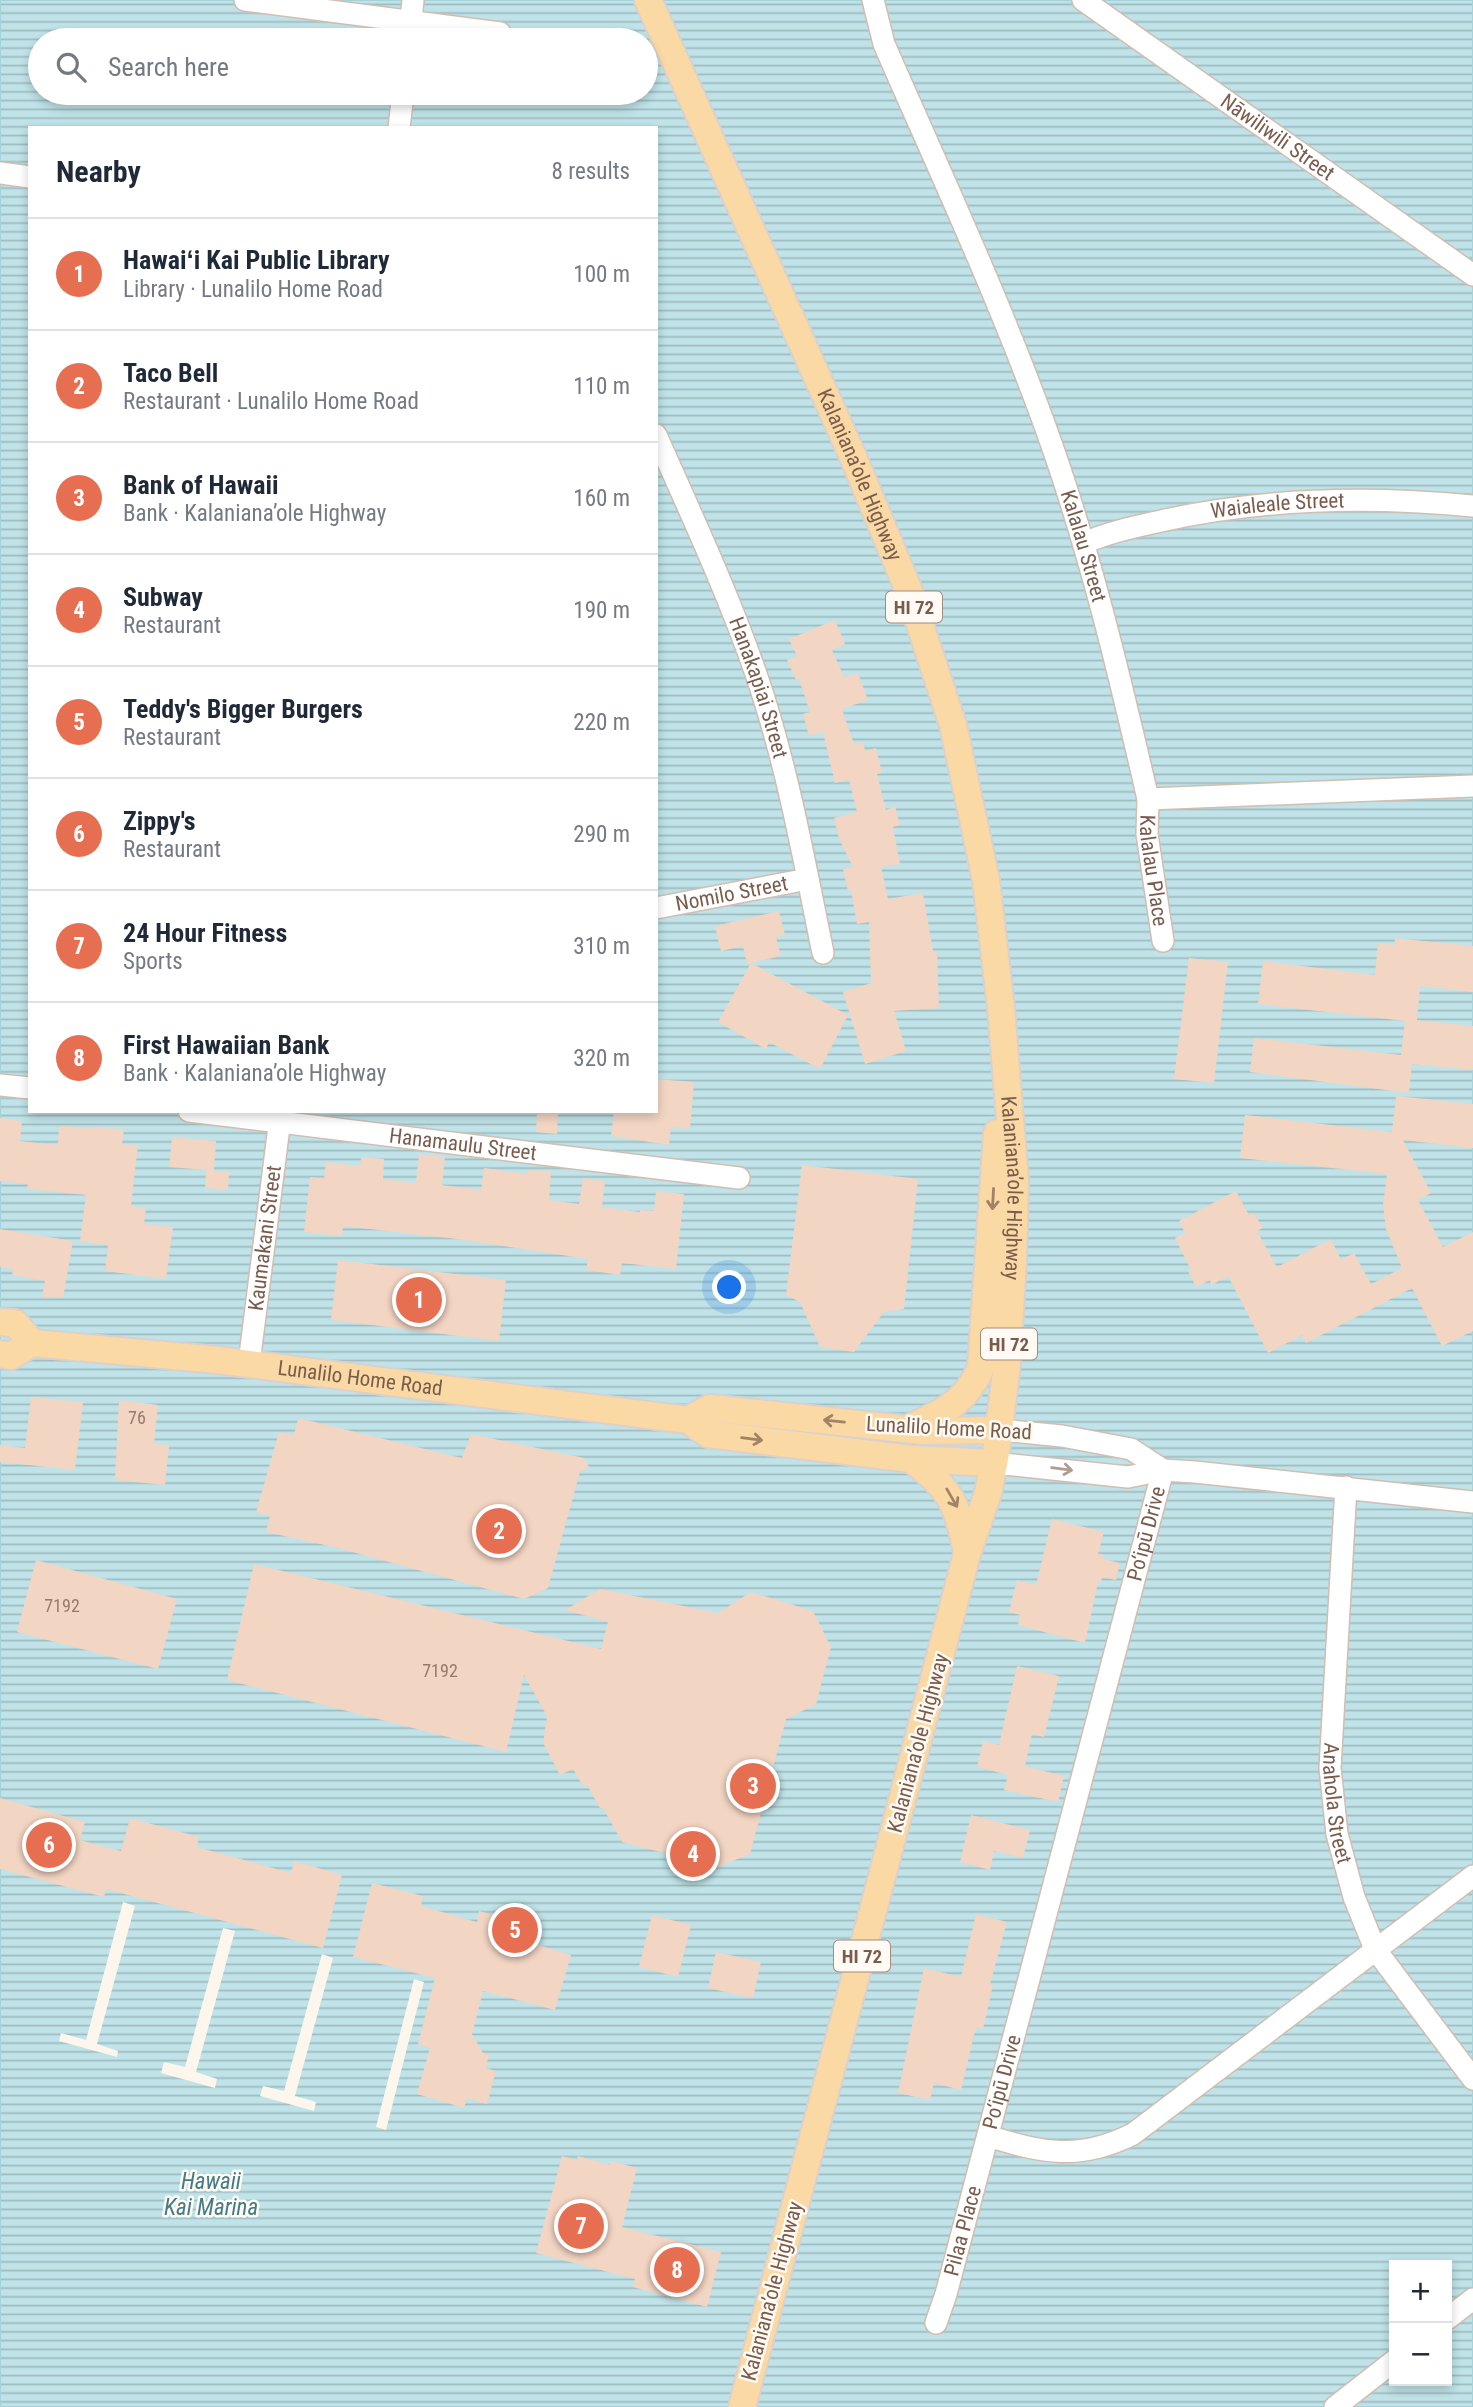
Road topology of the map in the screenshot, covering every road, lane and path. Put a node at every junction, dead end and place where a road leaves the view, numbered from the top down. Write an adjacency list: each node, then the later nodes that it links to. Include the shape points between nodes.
1 (245, 0): 6 (street)
2 (414, 0): 7 (street)
3 (648, 0): 22 (main road, Kalaniana’ole Highway / HI 72, via 909,591 953,725 986,880)
4 (873, 0): 15 (street, Kalalau Street, via 884,44 1045,425)
5 (1083, 0): 12 (street, Nāwiliwili Street)
6 (395, 28)
7 (411, 28)
8 (402, 105): 9 (street)
9 (399, 126)
10 (0, 173): 11 (street)
11 (28, 177)
12 (1473, 275)
13 (658, 440): 18 (street, Hanakapiai Street, via 757,676)
14 (1473, 506): 15 (street, Waialeale Street, via 1356,499 1272,503 1187,515 1105,533)
15 (1084, 543): 17 (street, Kalalau Street)
16 (1473, 786): 17 (street)
17 (1148, 799): 20 (street, Kalalau Place, via 1147,834)
18 (808, 879): 19 (street, Nomilo Street); 21 (street, Hanakapiai Street)
19 (658, 908)
20 (1163, 941)
21 (823, 953)
22 (1001, 1008): 33 (main road, one-way to 33, via 981,1367 967,1394 951,1409); 34 (main road, Kalaniana’ole Highway / HI 72, via 1015,1181 1009,1339)
23 (0, 1085): 24 (street)
24 (28, 1088)
25 (215, 1113): 26 (street, Hanamaulu Street)
26 (280, 1118): 27 (street, Hanamaulu Street); 31 (street, Kaumakani Street)
27 (739, 1178)
28 (0, 1322): 29 (main road, via 15,1323)
29 (32, 1343): 30 (main road, Lunalilo Home Road, via 11,1356); 31 (main road, Lunalilo Home Road)
30 (0, 1354)
31 (249, 1363): 32 (main road, Lunalilo Home Road)
32 (688, 1420): 33 (main road, Lunalilo Home Road, one-way to 32, via 710,1408); 35 (main road, Lunalilo Home Road, one-way to 35, via 708,1434)
33 (907, 1429): 34 (main road, Lunalilo Home Road)
34 (1000, 1430): 36 (main road, Kalaniana’ole Highway / HI 72); 37 (street, Lunalilo Home Road, via 1131,1449)
35 (911, 1459): 36 (main road, Lunalilo Home Road); 40 (main road, one-way to 40, via 937,1479 954,1501)
36 (994, 1463): 37 (street, Lunalilo Home Road, one-way to 37, via 1128,1477); 40 (main road, Kalaniana’ole Highway / HI 72)
37 (1163, 1470): 38 (street, Lunalilo Home Road); 44 (street, Po‘ipū Drive)
38 (1346, 1487): 39 (street, Lunalilo Home Road); 42 (street, Anahola Street, via 1331,1735 1332,1801 1344,1866)
39 (1473, 1502)
40 (967, 1553): 49 (main road, Kalaniana’ole Highway / HI 72)
41 (1473, 1876): 42 (street, Po‘ipū Drive)
42 (1375, 1949): 43 (street, Anahola Street); 44 (street, Po‘ipū Drive, via 1116,2142 1083,2152 1050,2152)
43 (1473, 2079)
44 (988, 2136): 47 (street, Pilaa Place)
45 (1473, 2299): 46 (street)
46 (1452, 2315)
47 (936, 2323)
48 (1389, 2365): 50 (street)
49 (742, 2407)
50 (1335, 2407)

